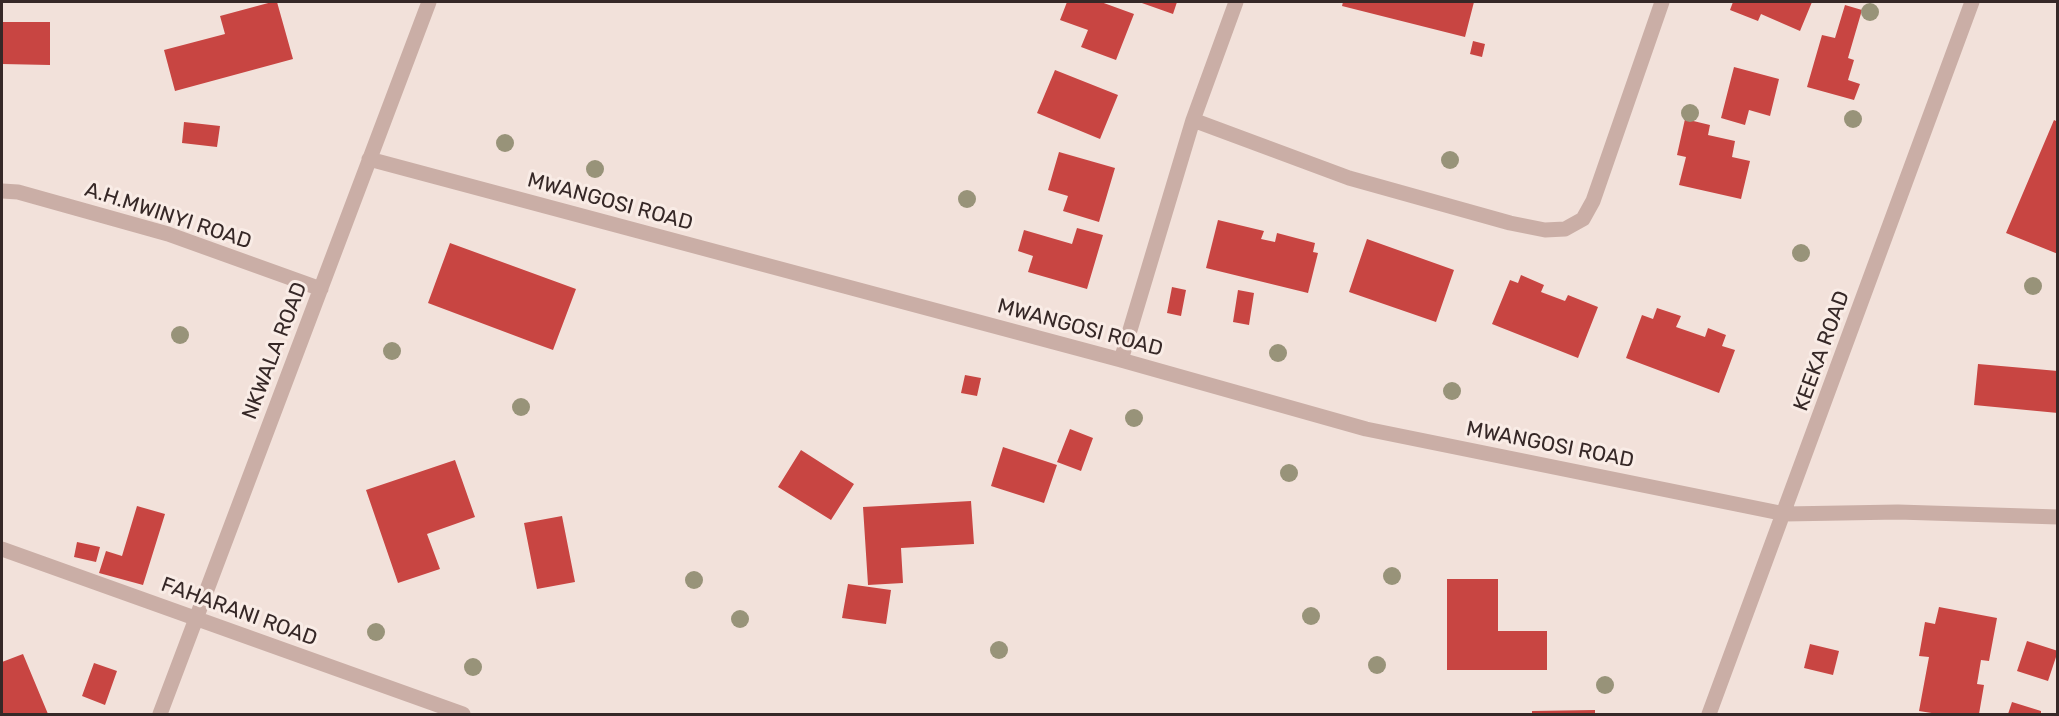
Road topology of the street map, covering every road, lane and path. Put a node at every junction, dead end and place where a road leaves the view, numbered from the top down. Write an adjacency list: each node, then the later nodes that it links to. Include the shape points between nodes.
1 (429, 2): 6 (street, NKWALA ROAD)
2 (1236, 2): 5 (street)
3 (1662, 2): 5 (street, via 1593,201 1583,219 1565,229 1545,230 1510,223 1348,178)
4 (1972, 2): 10 (street, KEEKA ROAD)
5 (1193, 120): 9 (street)
6 (369, 159): 8 (street, NKWALA ROAD); 9 (street, MWANGOSI ROAD)
7 (2, 191): 8 (street, A.H.MWINYI ROAD, via 18,192 168,234)
8 (321, 289): 13 (street, NKWALA ROAD)
9 (1121, 360): 10 (street, MWANGOSI ROAD, via 1366,429)
10 (1785, 514): 11 (street, MWANGOSI ROAD, via 1898,512); 16 (street, KEEKA ROAD)
11 (2058, 517)
12 (2, 549): 13 (street, FAHARANI ROAD)
13 (196, 618): 14 (street, NKWALA ROAD); 15 (street, FAHARANI ROAD)
14 (160, 714)
15 (463, 714)
16 (1709, 714)

